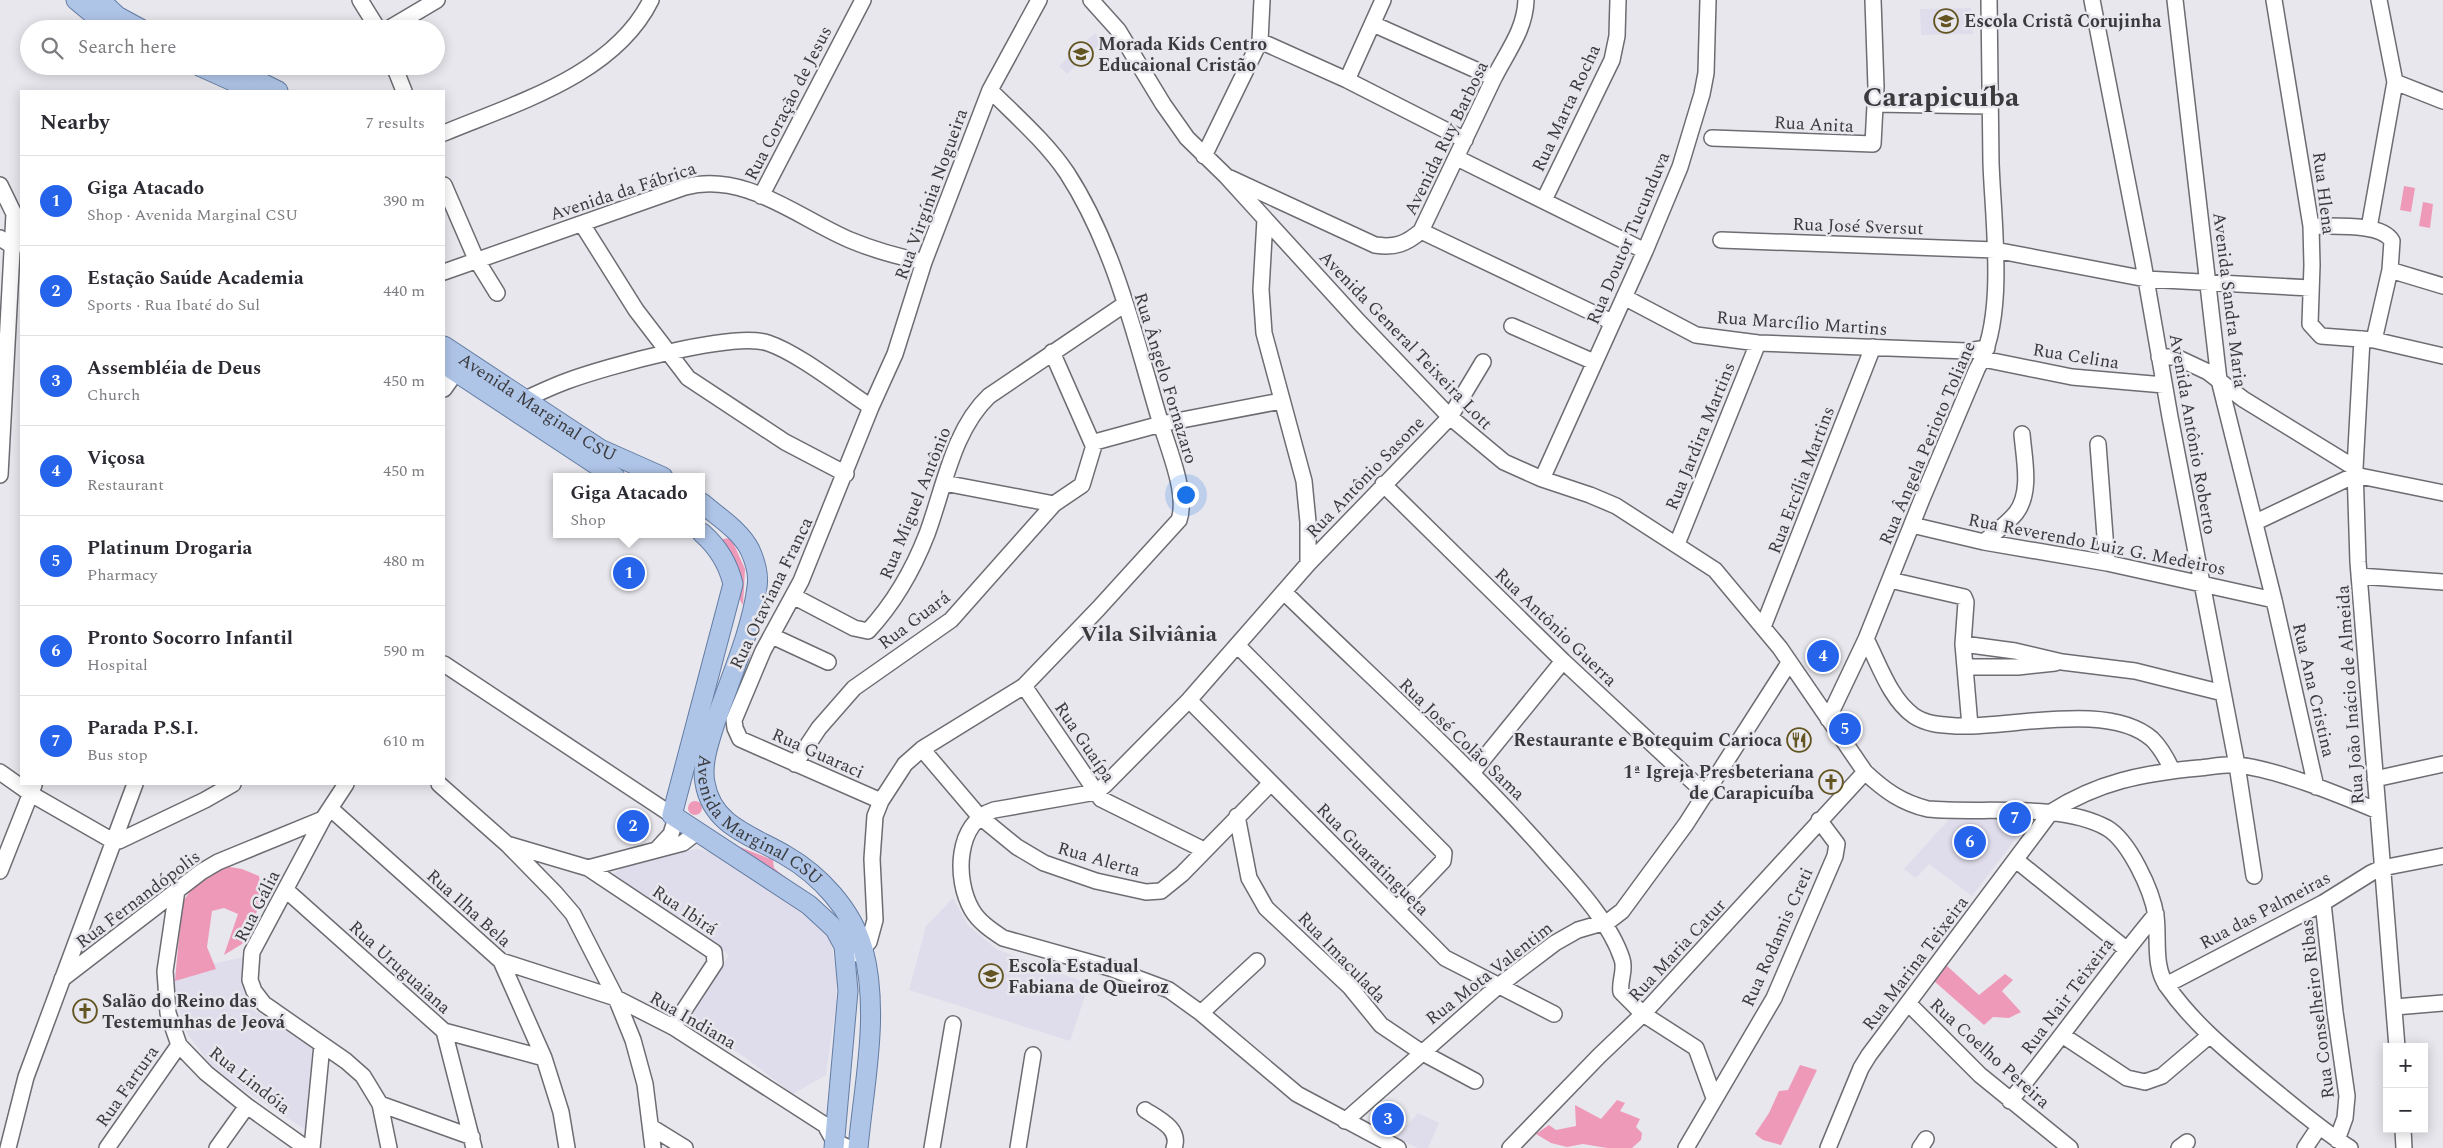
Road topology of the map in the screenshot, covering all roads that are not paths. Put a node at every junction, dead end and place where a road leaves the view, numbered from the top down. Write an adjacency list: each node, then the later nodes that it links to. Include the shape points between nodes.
1 (76, 0): 20 (main road)
2 (100, 0): 21 (main road)
3 (360, 0): 22 (street)
4 (436, 0): 23 (street)
5 (651, 0): 39 (street, via 642,18 620,41 572,78)
6 (863, 0): 47 (street, Rua Coração de Jesus)
7 (1039, 0): 35 (street, Rua Virgínia Nogueira)
8 (1091, 0): 42 (street, via 1118,30 1163,104)
9 (1262, 0): 25 (street)
10 (1383, 0): 24 (street)
11 (1526, 0): 29 (street, Avenida Ruy Barbosa, via 1519,33)
12 (1618, 0): 48 (street, Rua Marta Rocha, via 1617,36 1612,60)
13 (1708, 0): 60 (street, Rua Doutor Tucunduva, via 1708,54 1702,94 1680,167)
14 (1874, 0): 37 (street)
15 (1989, 0): 38 (street, Rua Ângela Perioto Toliane)
16 (2092, 0): 65 (street, Avenida Antônio Roberto)
17 (2176, 0): 66 (street, Avenida Sandra Maria)
18 (2274, 0): 53 (street, Rua Hlena)
19 (2379, 0): 31 (street)
20 (99, 20)
21 (124, 20)
22 (372, 20)
23 (403, 20)
24 (1374, 24): 29 (street); 30 (street)
25 (1260, 40): 30 (street); 42 (street)
26 (219, 75): 32 (main road)
27 (245, 75): 33 (main road)
28 (398, 75): 34 (street)
29 (1494, 78): 41 (street, Avenida Ruy Barbosa)
30 (1347, 80): 41 (street)
31 (2395, 82): 36 (street); 54 (street)
32 (252, 90)
33 (276, 90)
34 (404, 90)
35 (990, 90): 62 (street, Rua Virgínia Nogueira); 71 (street, Rua Ângelo Fornazaro, via 1037,136 1066,172 1086,206)
36 (2443, 101)
37 (1875, 104): 38 (street); 40 (street, Rua Anita, via 1874,144)
38 (1990, 106): 59 (street, Rua Ângela Perioto Toliane)
39 (445, 133)
40 (1712, 138)
41 (1465, 140): 43 (street, Avenida Ruy Barbosa)
42 (1204, 156): 44 (street, Avenida General Teixeira Lott)
43 (1457, 158): 48 (street); 55 (street, Avenida Ruy Barbosa)
44 (1226, 176): 50 (street, Avenida General Teixeira Lott); 55 (street, Avenida Ruy Barbosa, via 1375,245 1398,246)
45 (0, 185): 49 (street)
46 (445, 187): 61 (street)
47 (761, 196): 51 (street, Avenida da Fábrica, via 728,184 700,183); 62 (street, Avenida da Fábrica, via 849,240)
48 (1544, 200): 60 (street)
49 (14, 214): 52 (street); 58 (street)
50 (1265, 219): 91 (street, via 1264,333); 93 (street, Avenida General Teixeira Lott)
51 (582, 224): 61 (street, Avenida da Fábrica); 80 (street, via 636,310)
52 (20, 226)
53 (2311, 226): 54 (street); 68 (street, Rua Hlena)
54 (2369, 228): 63 (street, Rua João Inácio de Almeida, via 2390,237)
55 (1421, 231): 72 (street)
56 (0, 238): 58 (street)
57 (1721, 240): 59 (street, Rua José Sversut)
58 (14, 247): 75 (street)
59 (1995, 250): 65 (street, Rua José Sversut); 81 (street, Rua Ângela Perioto Toliane, via 1993,323)
60 (1645, 251): 70 (street, Rua Doutor Tucunduva)
61 (476, 259): 64 (street, Avenida da Fábrica); 69 (street)
62 (924, 262): 92 (street, Rua Virgínia Nogueira, via 895,354)
63 (2390, 270): 67 (street); 74 (street, Rua João Inácio de Almeida)
64 (445, 272)
65 (2146, 279): 66 (street, Rua José Sversut); 83 (street, Avenida Antônio Roberto)
66 (2207, 283): 68 (street, Rua José Sversut); 87 (street, Avenida Sandra Maria)
67 (2443, 286)
68 (2311, 288): 74 (street, Rua Hlena, via 2310,324 2314,331 2321,336)
69 (497, 293)
70 (1624, 297): 72 (street, Rua Doutor Tucunduva); 76 (street, Rua Marcílio Martins, via 1696,335)
71 (1125, 304): 79 (street); 94 (street, Rua Ângelo Fornazaro)
72 (1612, 322): 85 (street, Rua Doutor Tucunduva)
73 (1512, 326): 85 (street)
74 (2368, 340): 82 (street); 99 (street, Rua João Inácio de Almeida)
75 (4, 343): 98 (street)
76 (1758, 343): 78 (street, Rua Marcílio Martins); 114 (street, Rua Jardira Martins)
77 (445, 347): 90 (main road, Avenida Marginal CSU)
78 (1873, 347): 81 (street, Rua Marcílio Martins); 124 (street, Rua Ercília Martins)
79 (1052, 352): 96 (street); 105 (street, Rua Miguel Antônio, via 989,396 975,411)
80 (670, 353): 90 (street, via 592,372); 92 (street, via 729,341 767,342); 102 (street, via 688,378 785,442)
81 (1985, 354): 88 (street, Rua Celina, via 2072,377); 111 (street, Rua Ângela Perioto Toliane)
82 (2443, 356)
83 (2159, 357): 87 (street, via 2176,357); 88 (street, Avenida Antônio Roberto)
84 (1483, 362): 93 (street, Rua Antônio Sasone)
85 (1594, 362): 104 (street, Rua Doutor Tucunduva)
86 (450, 368): 89 (street); 100 (main road, Avenida Marginal CSU)
87 (2220, 380): 99 (street, via 2243,400); 110 (street, Avenida Sandra Maria)
88 (2164, 385): 120 (street, Avenida Antônio Roberto)
89 (445, 386)
90 (525, 399): 101 (main road, Avenida Marginal CSU, via 600,449)
91 (1281, 401): 94 (street); 116 (street, via 1304,481)
92 (871, 407): 102 (street, Rua Otaviana Franca)
93 (1450, 417): 104 (street, Avenida General Teixeira Lott, via 1504,462); 106 (street, Rua Antônio Sasone)
94 (1161, 424): 96 (street); 137 (street, Rua Ângelo Fornazaro, via 1182,499 1179,520)
95 (2022, 434): 113 (street, via 2026,478 2021,505)
96 (1095, 443): 108 (street, Rua Guará, via 1082,485)
97 (2098, 444): 115 (street)
98 (1, 447): 103 (street)
99 (2355, 472): 107 (street); 110 (street); 117 (street, Rua João Inácio de Almeida)
100 (609, 473)
101 (654, 473)
102 (846, 474): 122 (street, Rua Otaviana Franca)
103 (0, 475)
104 (1542, 479): 114 (street, Avenida General Teixeira Lott, via 1604,500)
105 (944, 483): 108 (street); 122 (street, Rua Miguel Antônio, via 911,570 897,595 868,631 854,628)
106 (1383, 484): 116 (street, Rua Antônio Sasone); 132 (street, Rua Antônio Guerra)
107 (2443, 492)
108 (1054, 504): 144 (street, Rua Guará, via 951,620 854,688 819,728)
109 (705, 505): 127 (main road, Avenida Marginal CSU, via 734,529 749,548 755,563 757,586)
110 (2256, 522): 123 (street, Avenida Sandra Maria)
111 (1912, 525): 113 (street, Rua Reverendo Luiz G. Medeiros); 118 (street, Rua Ângela Perioto Toliane)
112 (705, 536): 162 (main road, Avenida Marginal CSU, via 718,549 733,584)
113 (1984, 542): 115 (street, Rua Reverendo Luiz G. Medeiros)
114 (1677, 544): 124 (street, Avenida General Teixeira Lott, via 1719,574)
115 (2107, 563): 120 (street, Rua Reverendo Luiz G. Medeiros)
116 (1308, 564): 121 (street, Rua Antônio Sasone)
117 (2359, 576): 119 (street); 151 (street, Rua João Inácio de Almeida)
118 (1890, 580): 126 (street, Rua Ângela Perioto Toliane); 128 (street, via 1964,596)
119 (2443, 582)
120 (2201, 583): 123 (street, Rua Reverendo Luiz G. Medeiros); 138 (street, Avenida Antônio Roberto)
121 (1284, 592): 129 (street, Rua Antônio Sasone); 150 (street, Rua José Colão Sama)
122 (793, 596): 125 (street, Rua Otaviana Franca)
123 (2274, 600): 158 (street, Rua Ana Cristina)
124 (1763, 627): 134 (street, Avenida General Teixeira Lott)
125 (772, 636): 130 (street, Rua Otaviana Franca); 131 (street)
126 (1866, 639): 140 (street, Rua Ângela Perioto Toliane); 141 (street, via 1895,694 1915,716 1942,725)
127 (742, 643): 130 (street); 164 (main road, Avenida Marginal CSU, via 705,761 704,780)
128 (1963, 644): 133 (street); 136 (street)
129 (1237, 645): 139 (street, Rua Antônio Sasone); 186 (street, via 1442,851 1443,861)
130 (763, 651): 142 (street, Rua Otaviana Franca, via 734,720)
131 (828, 662)
132 (1563, 662): 150 (street); 161 (street, Rua Antônio Guerra)
133 (2062, 662): 136 (street); 138 (street, via 2135,671)
134 (1789, 663): 140 (street, Avenida General Teixeira Lott); 161 (street, Rua Mota Valentim)
135 (445, 665): 168 (street)
136 (1965, 667): 141 (street)
137 (1024, 686): 143 (street, Rua Ângelo Fornazaro); 160 (street, Rua Guaípa)
138 (2223, 692): 146 (street, Avenida Antônio Roberto)
139 (1189, 700): 153 (street, Rua Guaratingueta); 160 (street, Rua Antônio Sasone, via 1139,753)
140 (1828, 720): 149 (street, Avenida General Teixeira Lott)
141 (1970, 726): 147 (street, via 2068,719 2126,724 2151,738)
142 (740, 738): 144 (street, Rua Guaraci)
143 (922, 748): 163 (street, Rua Ângelo Fornazaro, via 905,764); 169 (street, Rua Alerta)
144 (795, 764): 163 (street, Rua Guaraci)
145 (2443, 764): 151 (street)
146 (2237, 765): 147 (street); 158 (street); 182 (street, Avenida Antônio Roberto)
147 (2172, 770): 166 (street, via 2100,786)
148 (0, 772): 152 (street)
149 (1865, 772): 166 (street, Avenida General Teixeira Lott, via 1912,806); 171 (street, Rua Maria Catur)
150 (1472, 773): 188 (street, Rua José Colão Sama, via 1576,886)
151 (2375, 779): 165 (street, Rua João Inácio de Almeida)
152 (20, 782)
153 (1270, 784): 170 (street, Rua Alerta); 186 (street, Rua Guaratingueta)
154 (135, 785): 173 (street)
155 (231, 785): 173 (street, via 119,841)
156 (345, 785): 167 (street, Rua Gália)
157 (440, 785): 174 (street)
158 (2316, 787): 165 (street)
159 (33, 789): 173 (street); 181 (street)
160 (1096, 792): 169 (street, via 994,810); 176 (street, Rua Guaípa, via 1108,805)
161 (1706, 794): 188 (street, Rua Mota Valentim, via 1622,911)
162 (676, 795): 164 (main road, via 691,791); 168 (main road, Avenida Marginal CSU)
163 (881, 801): 190 (street, Rua Ângelo Fornazaro, via 872,834 875,920 873,932)
164 (713, 802): 172 (main road, via 708,819); 190 (main road, Avenida Marginal CSU, via 727,823 739,832 786,855 819,881 838,901)
165 (2378, 811): 180 (street, Rua João Inácio de Almeida)
166 (2051, 812): 178 (street, Rua Marina Teixeira); 187 (street, Avenida General Teixeira Lott, via 2093,822 2118,837 2143,878)
167 (327, 814): 183 (street, Rua Fernandópolis, via 218,862); 184 (street, Rua Gália); 191 (street, Rua Ilha Bela)
168 (674, 816): 172 (main road, Avenida Marginal CSU); 175 (street, via 671,834)
169 (979, 816): 176 (street, Rua Alerta, via 1017,847 1044,863 1133,890 1161,891); 201 (street, via 963,850 961,882 972,911 990,929 1003,938 1147,981 1169,990)
170 (1237, 816): 176 (street, Rua Alerta); 212 (street, Rua Imaculada, via 1249,878 1266,908 1350,987 1382,1025)
171 (1819, 820): 203 (street, Rua Maria Catur, via 1758,891); 216 (street, Rua Rodamis Creti, via 1837,844 1836,856 1774,998)
172 (698, 832): 175 (street, via 683,843); 192 (main road, Avenida Marginal CSU, via 795,894 825,918 844,946)
173 (113, 841): 194 (street)
174 (508, 845): 179 (street); 197 (street, via 572,914)
175 (658, 848): 179 (street)
176 (1204, 850)
177 (2443, 856): 180 (street, Rua das Palmeiras)
178 (2016, 860): 189 (street); 199 (street, Rua Marina Teixeira)
179 (588, 868): 205 (street, Rua Ibirá, via 714,952 715,963)
180 (2382, 868): 185 (street, Rua das Palmeiras); 200 (street, Rua João Inácio de Almeida)
181 (0, 871)
182 (2254, 876)
183 (177, 890): 194 (street, Rua Fernandópolis); 210 (street, Rua Lindóia, via 164,971 168,1013)
184 (286, 890): 206 (street, Rua Uruguaiana); 211 (street, Rua Gália, via 252,952 250,980 264,1004)
185 (2323, 903): 195 (street, Rua das Palmeiras); 225 (street, Rua Conselheiro Ribas, via 2347,1096 2345,1118)
186 (1397, 909): 196 (street, Rua Guaratingueta, via 1445,958)
187 (2156, 914): 189 (street, Rua Nair Teixeira); 195 (street, Avenida General Teixeira Lott, via 2158,956)
188 (1602, 923): 196 (street, Rua Mota Valentim, via 1567,935); 203 (street, Rua José Colão Sama, via 1623,961 1622,992)
189 (2126, 949): 207 (street, Rua Nair Teixeira)
190 (863, 950): 192 (street); 228 (main road, Avenida Marginal CSU, via 871,1008)
191 (501, 961): 197 (street, Rua Indiana); 214 (street, Rua Ilha Bela)
192 (846, 961): 228 (main road, Avenida Marginal CSU)
193 (1257, 961): 201 (street)
194 (61, 979): 229 (street, via 26,1077)
195 (2166, 985): 208 (street, Avenida General Teixeira Lott)
196 (1497, 987): 202 (street, Rua Guaratingueta); 212 (street, Rua Mota Valentim)
197 (616, 998): 205 (street, Rua Indiana); 222 (street, via 638,1058)
198 (2443, 1003): 200 (street)
199 (1909, 1004): 217 (street, Rua Coelho Pereira); 244 (street, Rua Marina Teixeira, via 1861,1068)
200 (2395, 1007): 209 (street, Rua João Inácio de Almeida)
201 (1200, 1014): 221 (street, via 1297,1094)
202 (1554, 1014)
203 (1643, 1014): 216 (street, Rua José Colão Sama, via 1696,1048); 242 (street, Rua Maria Catur)
204 (953, 1024): 238 (street)
205 (673, 1027): 228 (street, Rua Indiana, via 824,1125)
206 (444, 1031): 214 (street); 227 (street, Rua Uruguaiana)
207 (2062, 1035): 208 (street, via 2127,1078 2145,1082 2162,1076); 217 (street, Rua Nair Teixeira)
208 (2209, 1036): 223 (street, Avenida General Teixeira Lott)
209 (2397, 1043)
210 (178, 1045): 219 (street, Rua Lindóia); 230 (street, Rua Fartura)
211 (322, 1045): 218 (street, Rua Gália, via 363,1076); 233 (street)
212 (1421, 1052): 215 (street, Rua Imaculada); 221 (street, Rua Mota Valentim)
213 (1033, 1056): 239 (street)
214 (544, 1058): 235 (street, Rua Ilha Bela, via 561,1112)
215 (1475, 1081)
216 (1714, 1098): 243 (street, Rua Rodamis Creti)
217 (2010, 1101): 245 (street, Rua Coelho Pereira)
218 (380, 1104): 227 (street); 234 (street, Rua Gália)
219 (247, 1106): 231 (street); 232 (street, Rua Lindóia)
220 (1145, 1110): 240 (street, via 1172,1129 1176,1138)
221 (1346, 1121): 226 (street)
222 (651, 1127): 236 (street); 237 (street)
223 (2319, 1127): 225 (street, Avenida General Teixeira Lott); 246 (street)
224 (2403, 1133): 248 (street)
225 (2337, 1140): 247 (street, Avenida General Teixeira Lott)
226 (1372, 1141): 241 (street)
227 (473, 1143)
228 (844, 1146)
229 (8, 1148)
230 (107, 1148)
231 (217, 1148)
232 (306, 1148)
233 (312, 1148)
234 (389, 1148)
235 (567, 1148)
236 (653, 1148)
237 (685, 1148)
238 (932, 1148)
239 (1018, 1148)
240 (1174, 1148)
241 (1398, 1148)
242 (1510, 1148)
243 (1686, 1148)
244 (1828, 1148)
245 (2070, 1148)
246 (2305, 1148)
247 (2350, 1148)
248 (2404, 1148)

